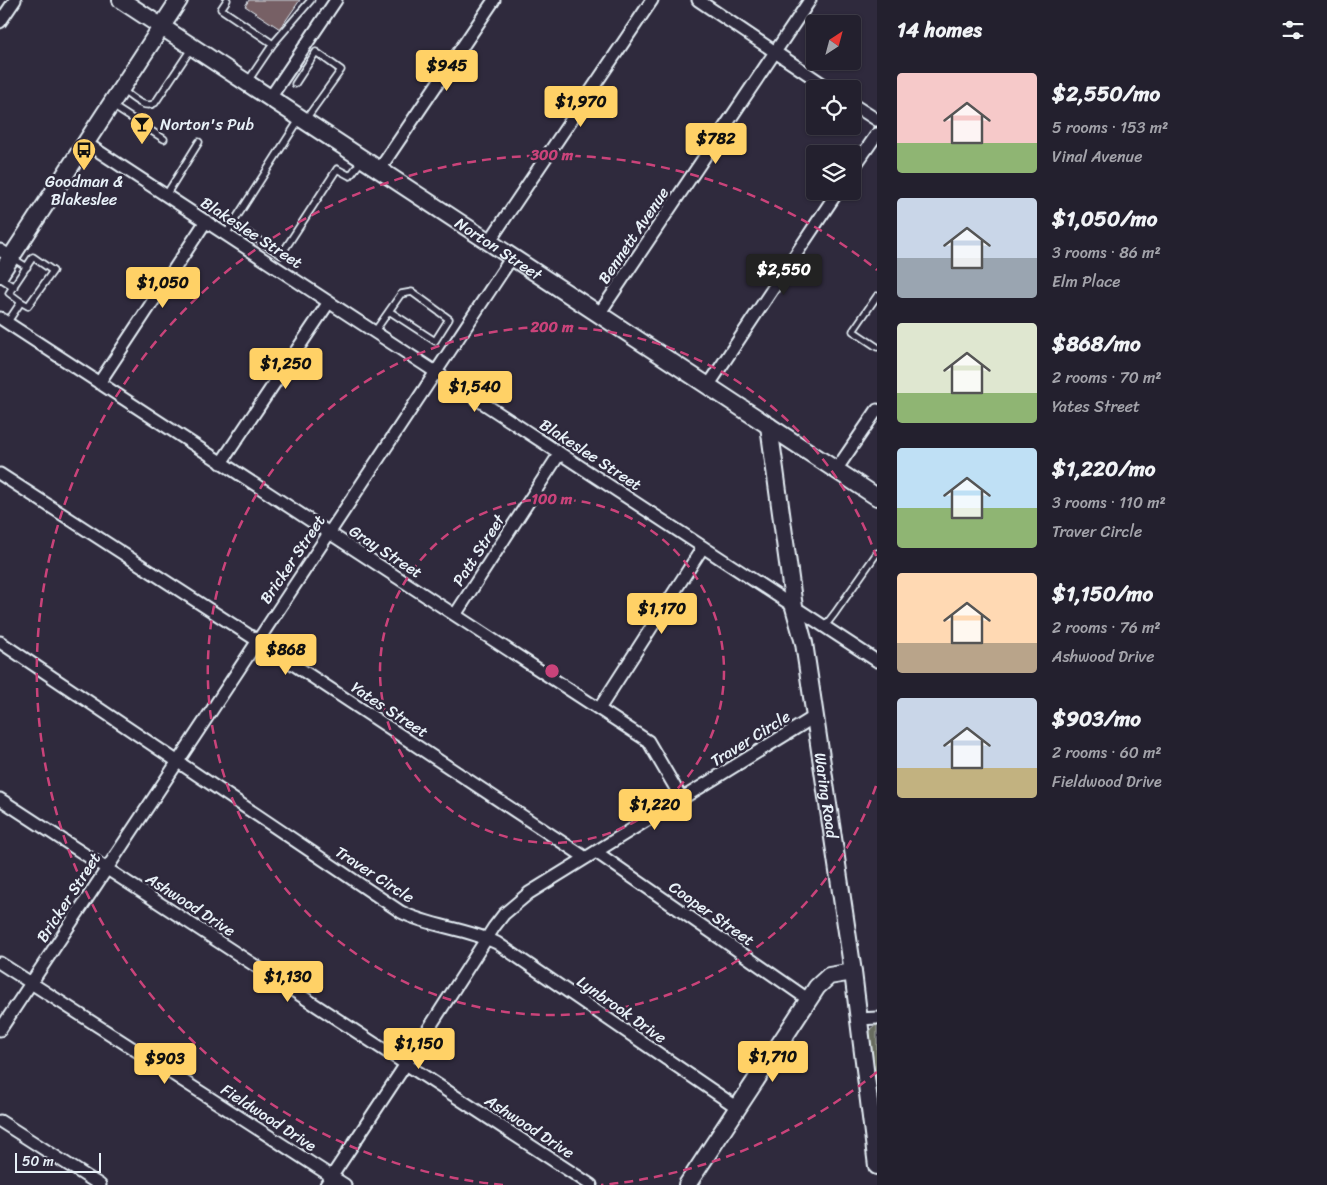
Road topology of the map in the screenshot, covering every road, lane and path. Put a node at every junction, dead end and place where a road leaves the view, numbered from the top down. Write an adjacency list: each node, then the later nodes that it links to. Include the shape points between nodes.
1 (15, 0): 11 (street)
2 (179, 0): 12 (main road)
3 (227, 0): 13 (lane, via 221,9)
4 (311, 0): 13 (lane)
5 (336, 0): 14 (street)
6 (494, 0): 33 (street)
7 (652, 0): 39 (street)
8 (698, 0): 17 (street)
9 (810, 0): 17 (street, Bennett Avenue)
10 (125, 1): 12 (main road, Norton Street)
11 (0, 22)
12 (162, 27): 15 (main road, Norton Street); 21 (main road)
13 (273, 44): 19 (lane)
14 (306, 45): 16 (lane); 22 (street)
15 (192, 47): 19 (main road, Norton Street); 21 (lane, via 155,103 144,105)
16 (316, 52): 20 (lane); 25 (lane, via 341,70)
17 (776, 52): 18 (street); 50 (street, Bennett Avenue)
18 (817, 80)
19 (247, 83): 22 (main road, Norton Street)
20 (294, 84)
21 (122, 90): 23 (main road)
22 (270, 98): 25 (main road, Norton Street)
23 (111, 105): 28 (lane); 30 (main road)
24 (861, 110): 26 (street)
25 (303, 120): 32 (main road, Norton Street); 37 (lane)
26 (877, 120)
27 (877, 134): 31 (street)
28 (164, 140)
29 (199, 142): 34 (lane)
30 (86, 143): 34 (street, Blakeslee Street); 40 (main road)
31 (861, 157)
32 (363, 159): 33 (main road, Norton Street); 37 (lane, via 350,176 337,169 282,255)
33 (379, 170): 39 (main road, Norton Street)
34 (166, 195): 36 (street, Blakeslee Street)
35 (832, 200): 56 (street)
36 (206, 221): 38 (street, Blakeslee Street); 55 (street)
37 (233, 223): 38 (lane)
38 (226, 234): 48 (street, Blakeslee Street)
39 (489, 242): 41 (main road, Norton Street)
40 (6, 254): 42 (lane); 43 (main road)
41 (512, 257): 50 (main road, Norton Street); 54 (street, Bricker Street)
42 (27, 269): 45 (lane); 47 (lane, via 33,258 53,271 42,281 28,306)
43 (0, 274)
44 (0, 278): 45 (lane)
45 (14, 286): 47 (lane, via 9,293)
46 (877, 296): 53 (lane, via 853,331)
47 (21, 302): 51 (lane)
48 (329, 302): 52 (street, Blakeslee Street); 60 (street)
49 (389, 311): 49 (lane, via 400,294 412,292 449,319 434,341); 52 (lane)
50 (599, 314): 56 (main road, Norton Street)
51 (4, 320): 55 (street, Gray Street)
52 (374, 332): 54 (street, Blakeslee Street)
53 (877, 347)
54 (436, 372): 59 (street, Blakeslee Street); 64 (street, Bricker Street)
55 (99, 383): 60 (street, Gray Street)
56 (708, 386): 58 (main road, Norton Street)
57 (877, 410): 61 (street)
58 (769, 426): 61 (main road, Norton Street); 67 (main road, Waring Road)
59 (560, 453): 65 (street, Blakeslee Street); 68 (street, Patt Street)
60 (221, 463): 64 (street, Gray Street)
61 (836, 470): 63 (main road, Norton Street)
62 (0, 474): 70 (street, Yates Street)
63 (877, 497)
64 (328, 534): 68 (street, Gray Street); 70 (street, Bricker Street)
65 (703, 547): 67 (street, Blakeslee Street); 73 (street)
66 (877, 553): 69 (lane)
67 (794, 606): 69 (street, Blakeslee Street); 74 (main road, Waring Road, via 804,643)
68 (455, 615): 73 (street, Gray Street)
69 (825, 626): 72 (street, Blakeslee Street)
70 (258, 641): 75 (street, Bricker Street); 78 (street, Yates Street)
71 (0, 642): 75 (street, Traver Circle)
72 (877, 661)
73 (599, 709): 77 (street, Gray Street, via 648,741)
74 (814, 718): 77 (street, Traver Circle); 82 (main road, Waring Road)
75 (177, 762): 79 (street, Bricker Street); 80 (street, Traver Circle, via 401,912)
76 (0, 799): 79 (street, Ashwood Drive)
77 (682, 799): 78 (street, Traver Circle)
78 (591, 855): 80 (street, Traver Circle, via 529,892 504,914); 84 (street, Cooper Street)
79 (107, 869): 83 (street, Bricker Street); 88 (street, Ashwood Drive)
80 (487, 938): 88 (street); 89 (street, Lynbrook Drive)
81 (0, 963): 83 (street, Fieldwood Drive)
82 (853, 972): 84 (main road, via 829,976); 86 (main road, Waring Road)
83 (31, 983): 87 (street, Bricker Street); 92 (street, Fieldwood Drive)
84 (809, 1000): 89 (main road)
85 (877, 1018): 86 (street)
86 (859, 1020): 91 (main road, Waring Road)
87 (0, 1030)
88 (406, 1064): 92 (street); 95 (street, Ashwood Drive)
89 (738, 1108): 96 (main road)
90 (0, 1121): 93 (street)
91 (877, 1166)
92 (329, 1181): 94 (street, Fieldwood Drive)
93 (100, 1185)
94 (345, 1185)
95 (591, 1185)
96 (687, 1185)

